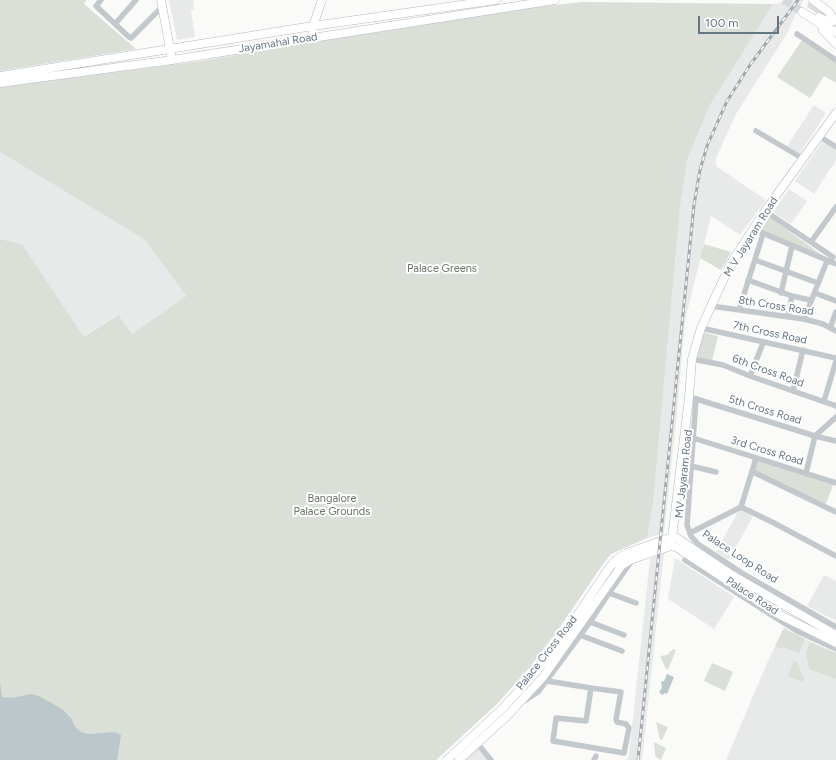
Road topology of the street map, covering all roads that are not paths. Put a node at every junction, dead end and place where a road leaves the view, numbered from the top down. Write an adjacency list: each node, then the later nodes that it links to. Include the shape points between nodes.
1 (101, 0): 9 (street, via 96,6)
2 (136, 0): 9 (street)
3 (322, 0): 11 (street)
4 (496, 0): 11 (street, Jayamahal Road)
5 (555, 0): 14 (street, Jayamahal Road)
6 (813, 0): 8 (street)
7 (164, 2): 9 (street, via 134,37 129,37); 16 (street)
8 (835, 20): 10 (street, via 829,22 803,10)
9 (115, 24)
10 (821, 24): 12 (street); 15 (street)
11 (313, 26): 14 (street); 16 (street, Jayamahal Road)
12 (836, 32)
13 (797, 34): 18 (street)
14 (312, 37): 17 (street, Jayamahal Road)
15 (836, 44)
16 (173, 49): 17 (street); 19 (street, Jayamahal Road)
17 (175, 60): 20 (street, Jayamahal Road)
18 (836, 60)
19 (0, 76)
20 (0, 82)
21 (836, 113): 23 (street, M V Jayaram Road)
22 (756, 131): 25 (street)
23 (819, 136): 24 (street); 25 (street, M V Jayaram Road)
24 (836, 147)
25 (802, 158): 27 (street, M V Jayaram Road)
26 (836, 207): 30 (street)
27 (765, 211): 28 (street, M V Jayaram Road); 30 (street)
28 (752, 229): 29 (street); 42 (street, M V Jayaram Road, via 731,263)
29 (763, 234): 31 (street); 33 (street)
30 (811, 242): 32 (street)
31 (792, 246): 32 (street); 34 (street)
32 (833, 259): 36 (street)
33 (755, 260): 34 (street); 35 (street)
34 (786, 271): 36 (street); 37 (street)
35 (748, 280): 37 (street); 43 (street)
36 (818, 283): 38 (street)
37 (781, 293): 39 (street)
38 (814, 293): 40 (street); 41 (street)
39 (792, 296): 40 (street); 45 (street)
40 (810, 300): 46 (street)
41 (836, 301)
42 (712, 306): 43 (street, 8th Cross Road); 47 (street, M V Jayaram Road)
43 (738, 310): 45 (street, 8th Cross Road)
44 (836, 312): 48 (street)
45 (788, 317): 46 (street, 8th Cross Road)
46 (804, 319): 48 (street, 8th Cross Road)
47 (700, 328): 50 (street, 7th Cross Road); 53 (street, M V Jayaram Road)
48 (830, 328): 49 (street, 8th Cross Road)
49 (836, 331)
50 (763, 343): 51 (street, 7th Cross Road); 56 (street)
51 (803, 350): 52 (street, 7th Cross Road); 57 (street)
52 (836, 358)
53 (692, 359): 56 (street, 6th Cross Road, via 723,365); 58 (street, M V Jayaram Road)
54 (836, 361): 55 (street)
55 (835, 370): 59 (street)
56 (750, 376): 57 (street, 6th Cross Road)
57 (793, 391): 59 (street, 6th Cross Road)
58 (691, 400): 62 (street, 5th Cross Road); 63 (street, Palace Loop Road); 74 (street, MV Jayaram Road)
59 (824, 401): 60 (street, 6th Cross Road)
60 (836, 406)
61 (836, 417): 62 (street)
62 (815, 436): 64 (street, 5th Cross Road); 69 (street)
63 (693, 438): 65 (street, 3rd Cross Road); 66 (street, Palace Loop Road)
64 (836, 441)
65 (756, 458): 68 (street); 69 (street, 3rd Cross Road)
66 (691, 466): 67 (street); 73 (street, Palace Loop Road, via 687,525)
67 (716, 472)
68 (753, 472): 71 (street); 72 (street)
69 (806, 473): 70 (street, 3rd Cross Road)
70 (836, 483)
71 (741, 507): 73 (street); 77 (street)
72 (836, 512)
73 (690, 534): 83 (street, Palace Loop Road, via 698,544 745,576)
74 (674, 537): 75 (street, MV Jayaram Road); 76 (street); 86 (street, Palace Road, via 732,575)
75 (674, 546): 76 (street); 87 (street, Palace Road, via 780,615)
76 (643, 553): 92 (street, Palace Cross Road, via 619,569 543,677); 93 (street, Palace Cross Road, via 627,553 609,568 562,638)
77 (836, 556)
78 (684, 560): 88 (street, via 797,631)
79 (631, 562): 80 (street)
80 (609, 592): 81 (street); 82 (street)
81 (636, 603)
82 (590, 622): 84 (street); 85 (street)
83 (836, 627)
84 (580, 635): 89 (street); 90 (street)
85 (624, 635)
86 (836, 635)
87 (836, 643)
88 (836, 648)
89 (622, 651)
90 (546, 681): 91 (street); 92 (street, via 538,692)
91 (591, 688): 91 (street, via 621,692 616,719 628,728 624,753 553,741 556,718 586,721)
92 (518, 704): 93 (street, Palace Cross Road)
93 (505, 712): 94 (street, Palace Cross Road); 95 (street, Palace Cross Road)
94 (477, 744): 96 (street, Palace Cross Road); 97 (street)
95 (447, 760)
96 (460, 760)
97 (491, 760)

